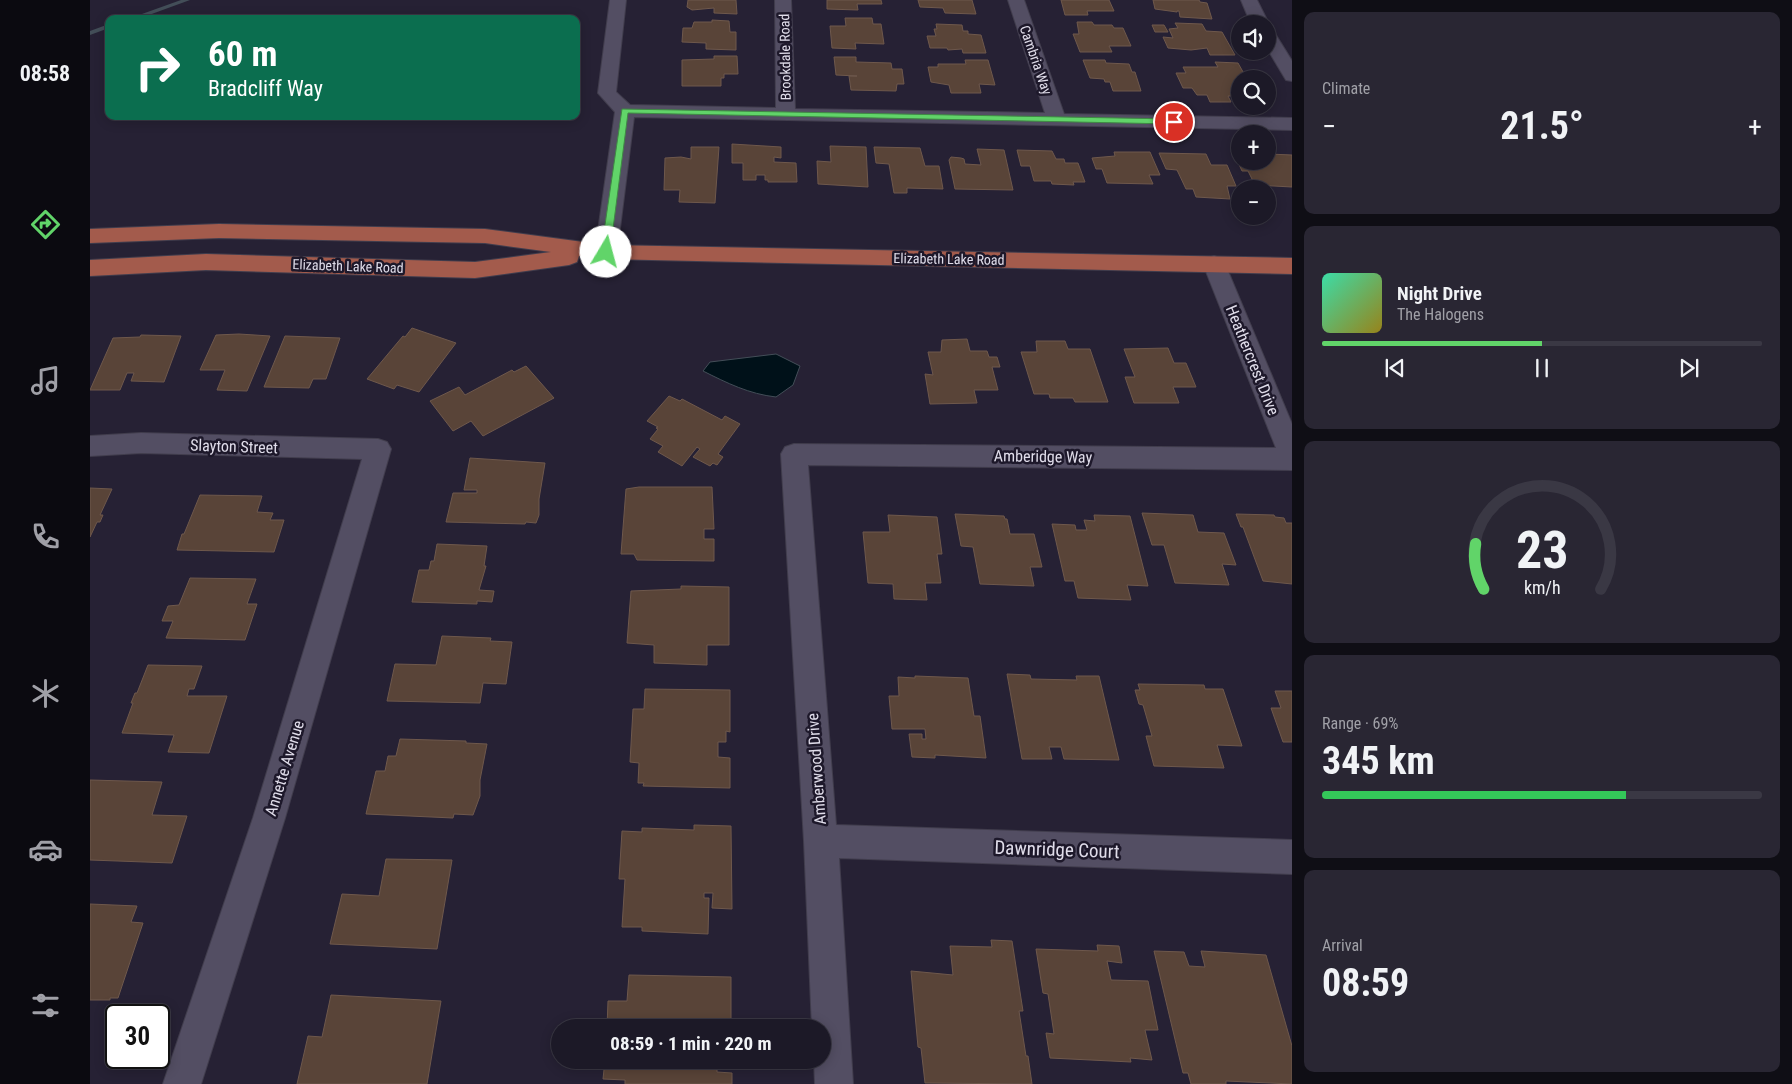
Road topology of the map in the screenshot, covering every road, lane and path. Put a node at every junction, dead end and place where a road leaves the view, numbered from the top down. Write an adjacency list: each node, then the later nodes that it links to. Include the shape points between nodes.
1 (618, 0): 8 (street, via 607,94)
2 (783, 0): 9 (street, Brookdale Road)
3 (1016, 0): 10 (street, Cambria Way)
4 (1249, 0): 5 (street)
5 (1256, 15)
6 (1276, 49): 7 (street)
7 (1292, 76)
8 (625, 111): 9 (street); 13 (street)
9 (786, 114): 10 (street)
10 (1057, 120): 11 (street)
11 (1292, 124)
12 (90, 236): 13 (main road, Elizabeth Lake Road, via 219,231 485,236)
13 (606, 252): 14 (main road, Elizabeth Lake Road); 16 (main road, Elizabeth Lake Road, via 475,270 206,262)
14 (1214, 264): 15 (main road, Elizabeth Lake Road); 20 (street, Heathercrest Drive)
15 (1292, 266)
16 (90, 268)
17 (90, 446): 18 (street, Slayton Street, via 141,443)
18 (378, 450): 23 (street, Annette Avenue, via 269,818)
19 (794, 454): 20 (street, Amberidge Way); 21 (street, Amberwood Drive)
20 (1292, 457)
21 (821, 841): 22 (street, Dawnridge Court); 24 (street, Amberwood Drive)
22 (1292, 857)
23 (182, 1084)
24 (834, 1084)

